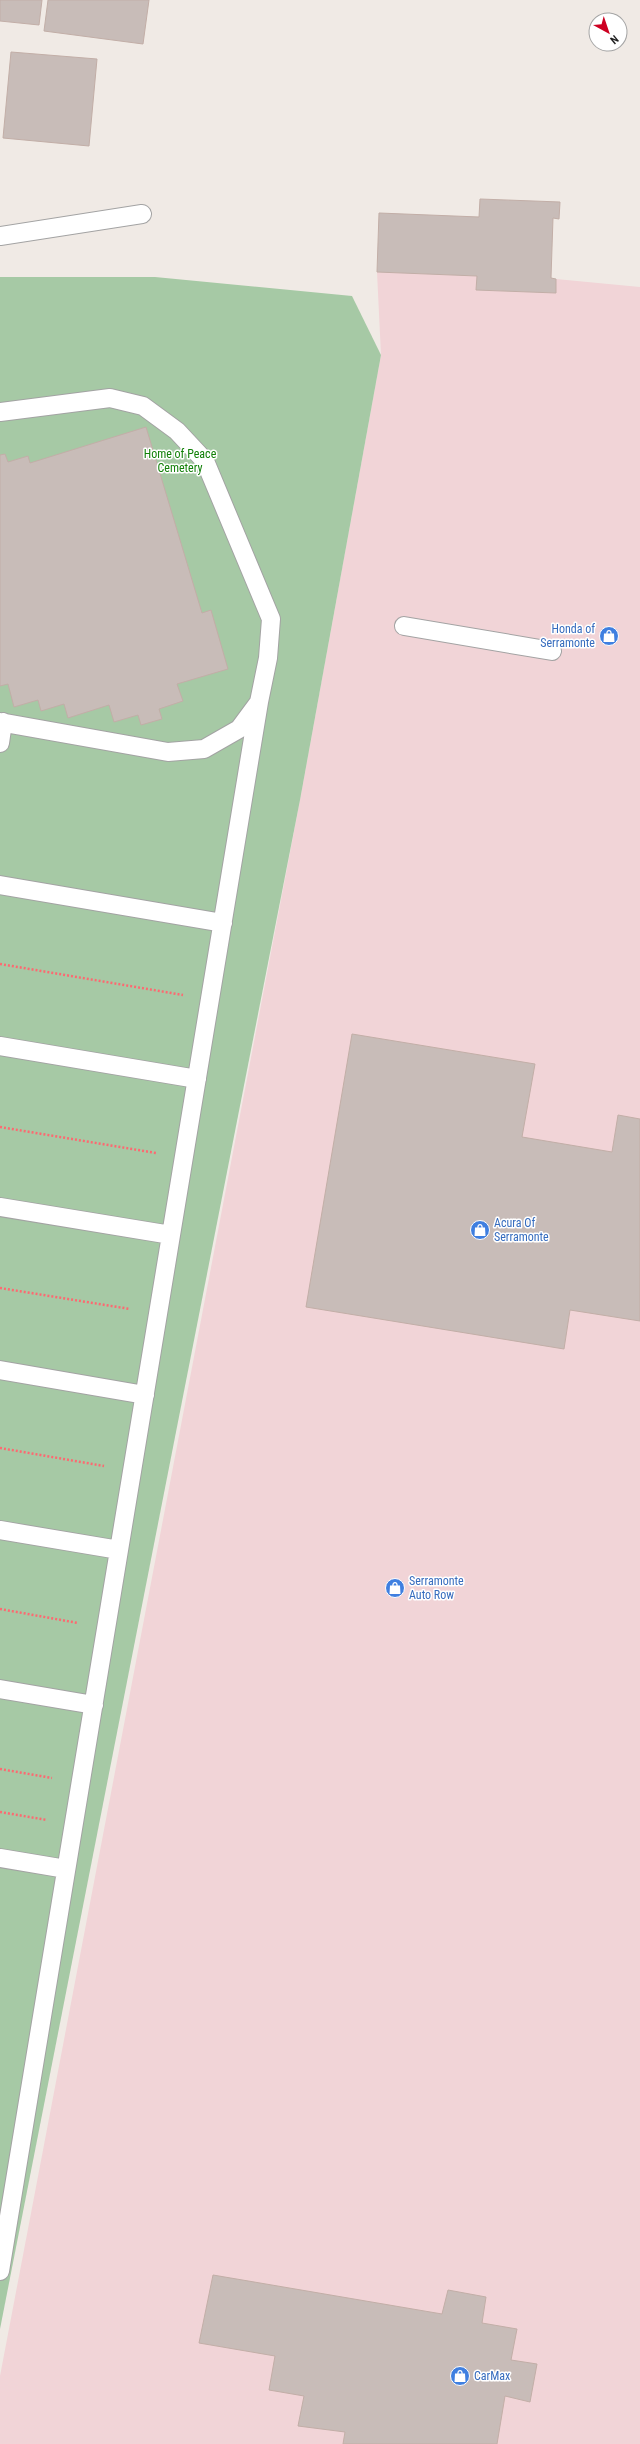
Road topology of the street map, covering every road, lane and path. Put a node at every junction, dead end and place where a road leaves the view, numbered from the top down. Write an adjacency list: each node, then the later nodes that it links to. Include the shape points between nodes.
1 (142, 214): 2 (lane)
2 (0, 236)
3 (0, 412): 6 (lane, via 110,398 143,406 177,431 205,461 271,619 268,658)
4 (404, 626): 5 (lane)
5 (552, 650)
6 (259, 702): 7 (lane, via 239,729 204,749 168,752); 10 (lane)
7 (2, 722): 8 (lane)
8 (0, 743)
9 (0, 885): 10 (lane)
10 (223, 923): 12 (lane)
11 (0, 964): 12 (path)
12 (211, 999): 14 (lane)
13 (0, 1046): 14 (lane)
14 (197, 1079): 16 (lane)
15 (0, 1127): 16 (path)
16 (184, 1158): 18 (lane)
17 (0, 1207): 18 (lane)
18 (171, 1235): 20 (lane)
19 (0, 1288): 20 (path)
20 (158, 1314): 22 (lane)
21 (0, 1370): 22 (lane)
22 (145, 1394): 24 (lane)
23 (0, 1448): 24 (path)
24 (132, 1471): 26 (lane)
25 (0, 1530): 26 (lane)
26 (119, 1550): 28 (lane)
27 (0, 1609): 28 (path)
28 (106, 1627): 30 (lane)
29 (0, 1690): 30 (lane)
30 (94, 1705): 32 (lane)
31 (0, 1770): 32 (path)
32 (80, 1783): 34 (lane)
33 (0, 1812): 34 (path)
34 (74, 1824): 36 (lane)
35 (0, 1858): 36 (lane)
36 (66, 1869): 37 (lane)
37 (0, 2271)

